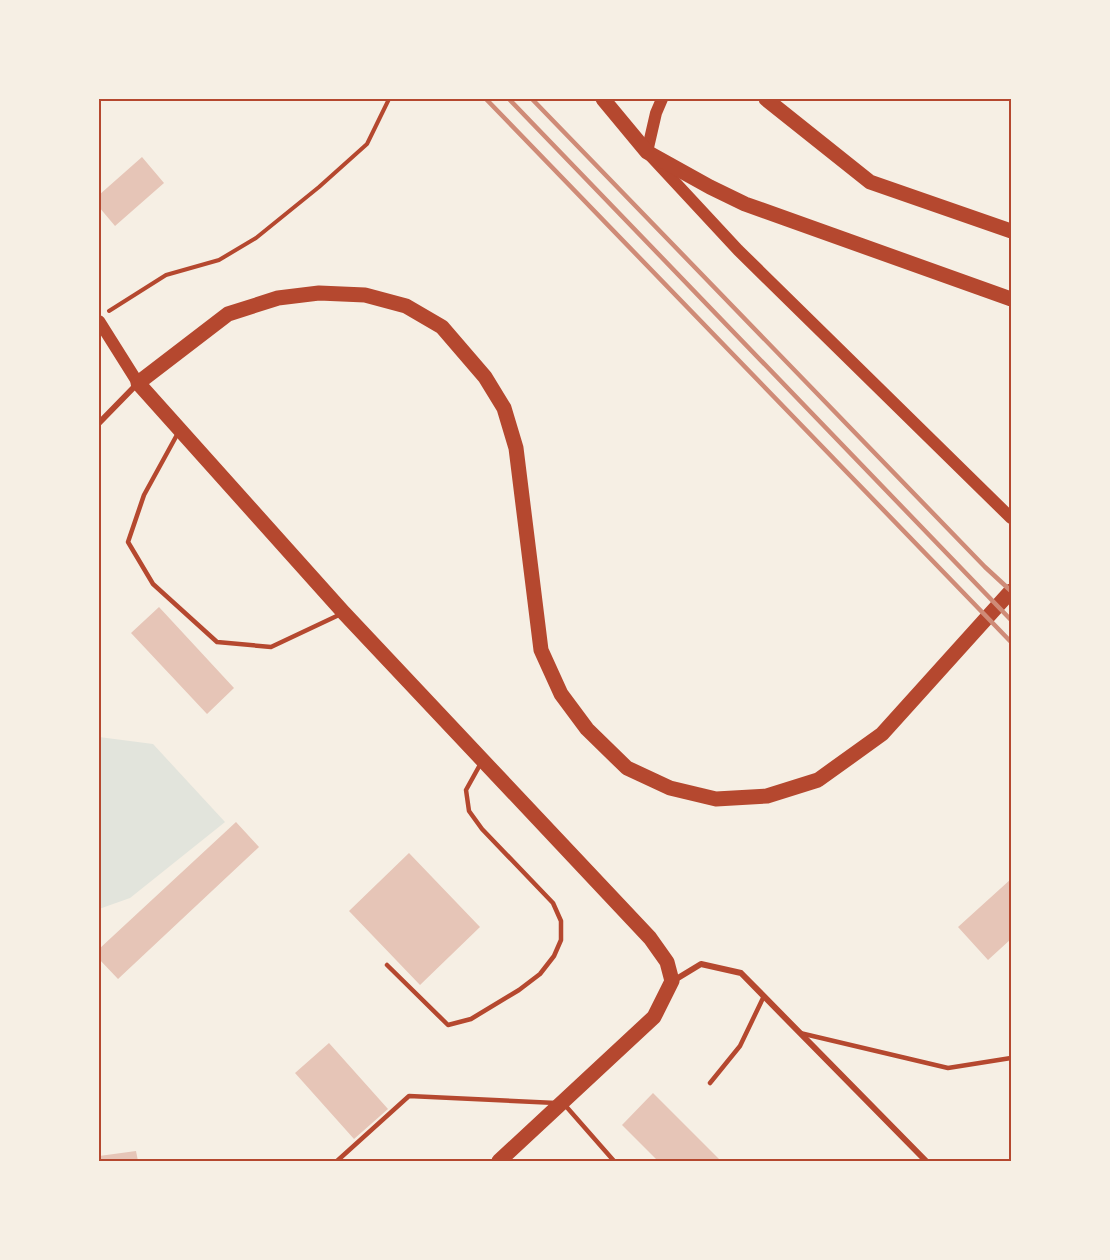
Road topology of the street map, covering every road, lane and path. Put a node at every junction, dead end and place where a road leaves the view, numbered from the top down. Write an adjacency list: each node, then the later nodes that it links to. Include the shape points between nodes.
1 (388, 99): 8 (path, via 367,144 256,237 219,260 166,275)
2 (603, 99): 5 (main road)
3 (662, 99): 5 (main road)
4 (766, 99): 6 (main road, via 870,182)
5 (647, 152): 7 (main road, via 745,204); 12 (main road, via 738,250)
6 (1011, 231)
7 (1011, 299)
8 (103, 317): 9 (main road)
9 (138, 383): 10 (street); 11 (main road); 13 (main road, via 228,314 278,298 319,293 365,295 406,306 442,327 486,377 504,408 516,448 541,650 561,694 587,729 627,768 670,788 716,799 767,796 818,780 882,734)
10 (99, 423)
11 (179, 430): 14 (main road); 14 (lane, via 144,495 128,542 153,584 217,642 271,647)
12 (1011, 518)
13 (1011, 591)
14 (344, 613): 15 (main road)
15 (483, 760): 16 (lane, via 466,790 469,811 482,830 553,903 561,921 561,940 554,956 540,974 519,990 471,1019 448,1025); 17 (main road, via 650,938 667,962)
16 (387, 965)
17 (672, 981): 18 (street, via 701,964 741,973); 22 (main road, via 654,1017)
18 (764, 996): 19 (street); 21 (lane, via 740,1046)
19 (800, 1033): 20 (lane, via 948,1068); 26 (street)
20 (1011, 1058)
21 (710, 1083)
22 (563, 1103): 23 (lane, via 410,1096); 24 (main road); 25 (lane)
23 (337, 1161)
24 (499, 1161)
25 (614, 1161)
26 (926, 1161)

